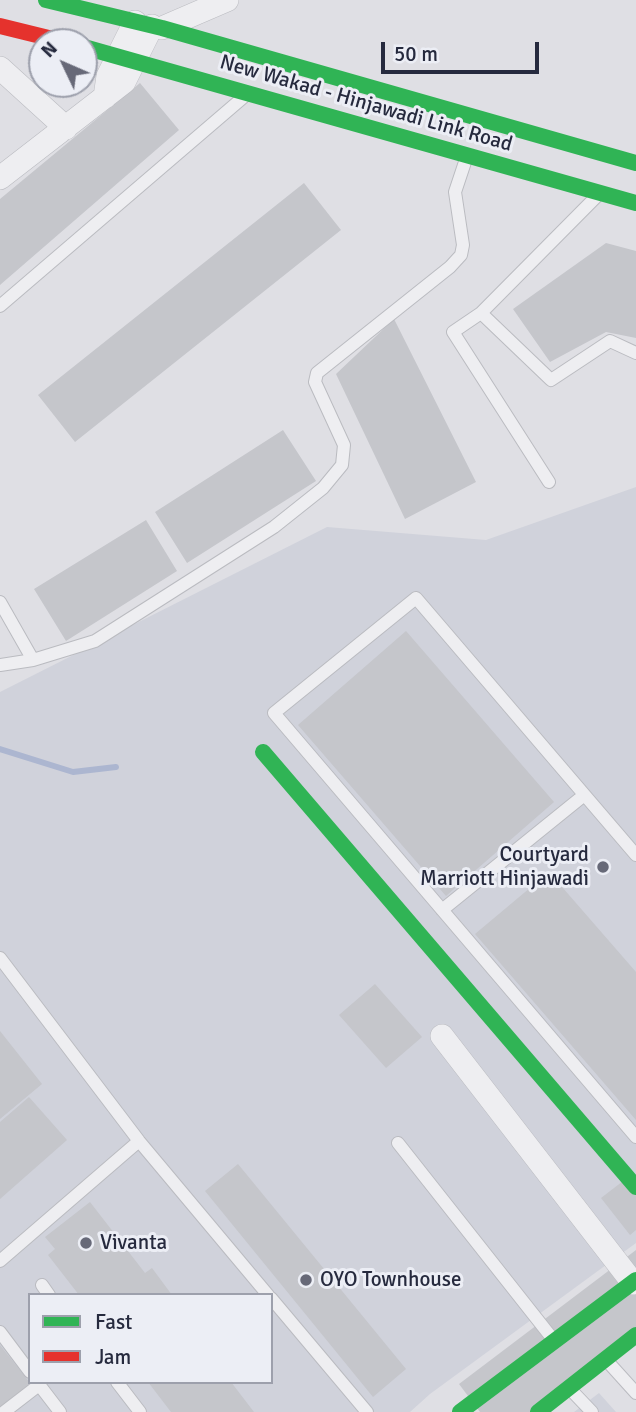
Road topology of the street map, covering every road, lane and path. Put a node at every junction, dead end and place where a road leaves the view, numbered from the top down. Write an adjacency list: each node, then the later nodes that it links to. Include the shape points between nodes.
1 (46, 0): 3 (main road, New Wakad - Hinjawadi Link Road)
2 (227, 0): 3 (street)
3 (150, 25): 7 (street); 12 (main road, New Wakad - Hinjawadi Link Road)
4 (0, 26): 5 (main road)
5 (28, 33)
6 (98, 51): 7 (main road, New Wakad - Hinjawadi Link Road)
7 (127, 58): 9 (main road, New Wakad - Hinjawadi Link Road); 10 (street, via 124,82)
8 (0, 68): 10 (street)
9 (249, 92): 11 (main road, New Wakad - Hinjawadi Link Road); 16 (lane)
10 (66, 128): 13 (street)
11 (468, 155): 14 (main road, New Wakad - Hinjawadi Link Road); 21 (lane, via 455,192 461,255 317,373 315,382 344,445 342,465 323,488 274,527 95,641)
12 (636, 163)
13 (0, 178)
14 (600, 192): 15 (main road, New Wakad - Hinjawadi Link Road); 17 (lane)
15 (636, 202)
16 (0, 306)
17 (481, 313): 18 (lane, via 551,380 610,341); 19 (lane, via 453,332)
18 (636, 353)
19 (549, 482)
20 (0, 602): 21 (lane)
21 (33, 660): 22 (lane)
22 (0, 665)
23 (263, 752): 32 (main road)
24 (583, 796): 25 (lane); 26 (lane); 26 (lane, via 416,598 274,713)
25 (636, 855)
26 (442, 910): 29 (lane)
27 (0, 958): 30 (lane)
28 (442, 1036): 34 (street)
29 (636, 1137)
30 (139, 1141): 33 (lane); 35 (lane)
31 (398, 1143): 39 (lane)
32 (636, 1187)
33 (0, 1261)
34 (634, 1282): 39 (main road)
35 (267, 1293)
36 (273, 1300): 49 (lane)
37 (0, 1332): 41 (lane)
38 (636, 1335): 40 (main road)
39 (554, 1341): 50 (main road)
40 (605, 1359): 44 (main road); 45 (lane)
41 (28, 1369)
42 (38, 1384): 46 (lane); 47 (lane)
43 (119, 1384): 48 (lane)
44 (568, 1388): 51 (main road); 52 (lane)
45 (636, 1393)
46 (4, 1412)
47 (60, 1412)
48 (140, 1412)
49 (368, 1412)
50 (460, 1412)
51 (538, 1412)
52 (592, 1412)

